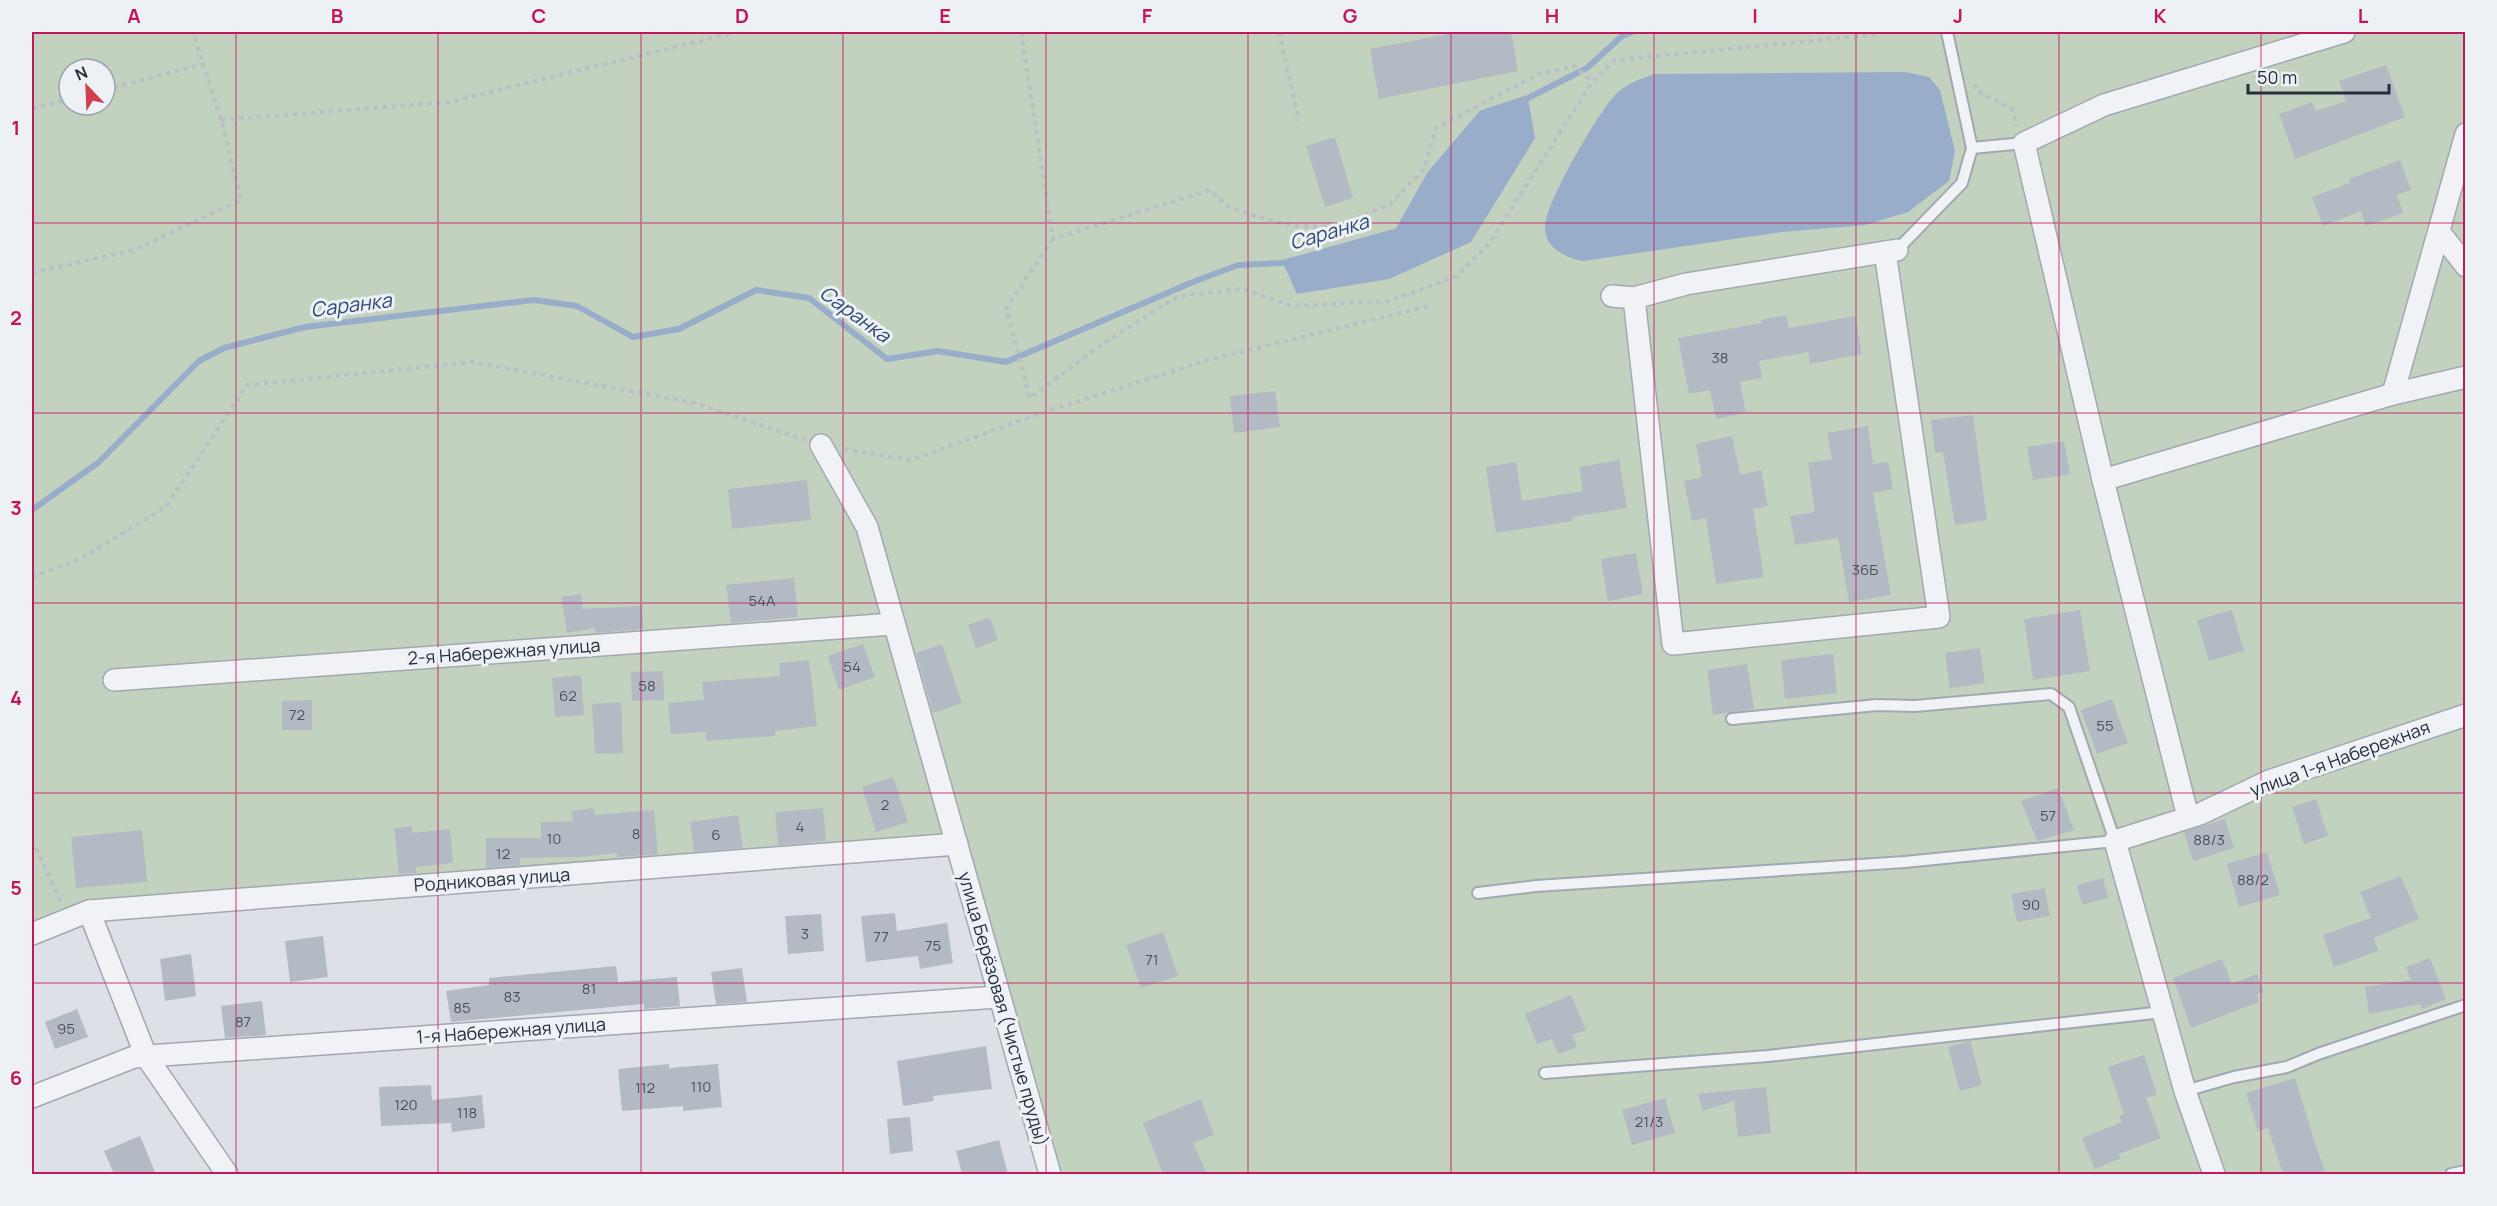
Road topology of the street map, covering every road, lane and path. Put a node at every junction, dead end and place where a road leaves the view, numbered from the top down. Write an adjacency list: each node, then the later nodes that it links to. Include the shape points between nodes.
1 (193, 32): 8 (path)
2 (737, 32): 14 (path, via 449,102)
3 (1021, 32): 20 (path)
4 (1279, 32): 15 (path)
5 (1876, 32): 10 (path, via 1615,60)
6 (1947, 32): 18 (lane)
7 (2344, 32): 17 (street, via 2104,105)
8 (203, 64): 11 (path); 14 (path)
9 (1974, 81): 17 (path, via 1977,91 2011,108)
10 (1592, 82): 20 (path, via 1575,66 1538,74 1436,128 1424,169 1390,204 1335,227 1293,226 1248,214 1226,205 1210,190); 20 (path, via 1489,244 1457,276 1389,301 1292,306 1243,289 1178,296 1101,345 1030,398 1006,308)
11 (117, 87)
12 (57, 102): 13 (path)
13 (32, 109)
14 (221, 120): 23 (path, via 241,200 134,250)
15 (1299, 121)
16 (2466, 134): 19 (street)
17 (2024, 143): 18 (lane); 30 (street)
18 (1972, 148): 21 (lane, via 1962,183)
19 (2440, 233): 22 (street); 28 (street)
20 (1053, 239)
21 (1891, 251): 25 (street, via 1686,284); 25 (street, via 1939,617 1673,645)
22 (2466, 266)
23 (32, 273)
24 (1612, 296): 25 (street)
25 (1634, 298)
26 (1429, 306): 29 (path, via 1204,361 911,460)
27 (2466, 376): 28 (street)
28 (2393, 394): 30 (street)
29 (821, 445): 31 (path, via 695,403 472,362 248,385 166,507 80,559); 32 (street, улица Берёзовая (Чистые пруды), via 867,527)
30 (2103, 480): 36 (street)
31 (32, 577)
32 (893, 624): 33 (street, 2-я Набережная улица); 39 (street, улица Берёзовая (Чистые пруды))
33 (114, 680)
34 (2466, 715): 36 (street, улица 1-я Набережная, via 2269,781)
35 (1732, 719): 38 (lane, via 2051,694 2069,707)
36 (2188, 817): 38 (street, улица 1-я Набережная)
37 (32, 840): 41 (path)
38 (2115, 842): 40 (lane, via 1905,862); 45 (street)
39 (957, 844): 41 (street, Родниковая улица); 43 (street, улица Берёзовая (Чистые пруды))
40 (1478, 893)
41 (79, 915): 42 (street, Родниковая улица); 46 (street)
42 (32, 934)
43 (998, 997): 46 (street, 1-я Набережная улица); 52 (street, улица Берёзовая (Чистые пруды))
44 (2466, 1005): 48 (lane, via 2287,1067)
45 (2163, 1012): 47 (lane, via 1768,1056); 48 (street)
46 (146, 1056): 49 (street, 1-я Набережная улица, via 134,1057); 51 (street)
47 (1545, 1072)
48 (2185, 1092): 53 (street)
49 (32, 1096)
50 (2466, 1170): 54 (lane)
51 (227, 1174)
52 (1050, 1174)
53 (2214, 1174)
54 (2451, 1174)

